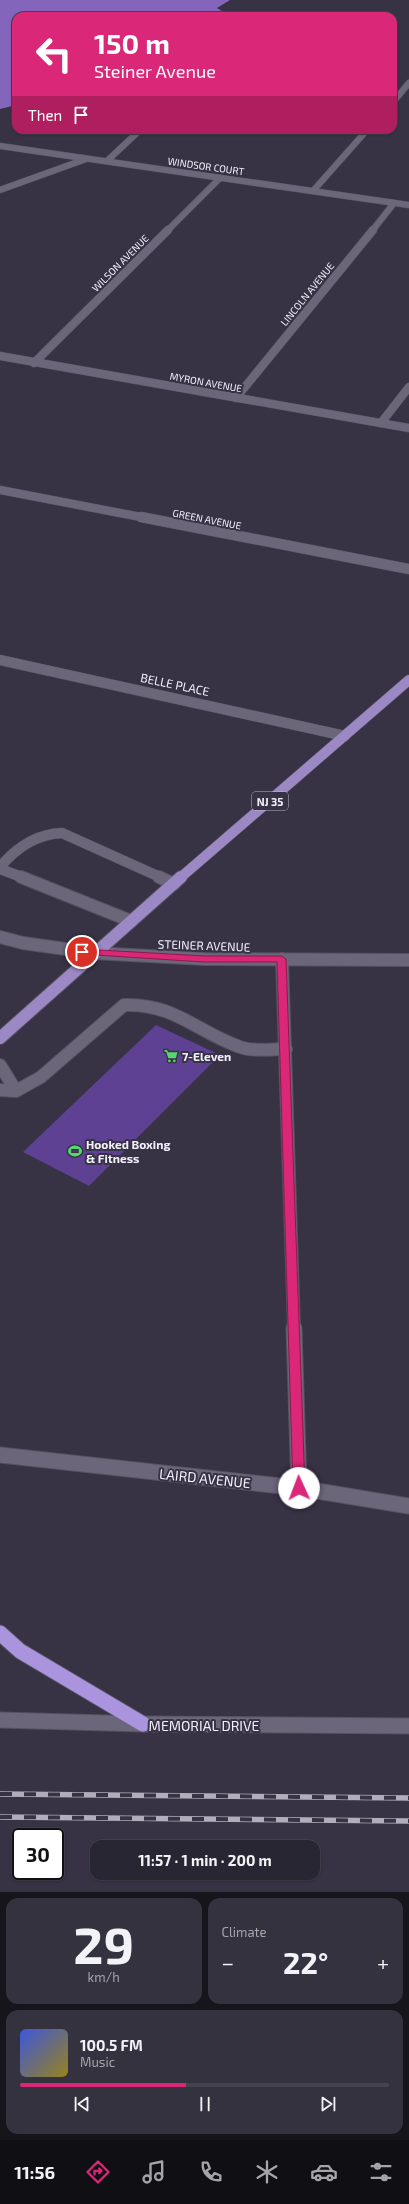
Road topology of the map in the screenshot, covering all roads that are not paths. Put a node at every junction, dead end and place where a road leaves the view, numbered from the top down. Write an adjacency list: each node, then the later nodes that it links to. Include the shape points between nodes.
1 (409, 83): 2 (street)
2 (397, 97)
3 (136, 134): 7 (street)
4 (363, 134): 10 (street)
5 (0, 146): 6 (street, WINDSOR COURT)
6 (86, 158): 7 (street, WINDSOR COURT); 9 (street)
7 (106, 161): 8 (street, WINDSOR COURT)
8 (220, 178): 10 (street, WINDSOR COURT); 14 (street, WILSON AVENUE)
9 (0, 190)
10 (313, 191): 11 (street, WINDSOR COURT)
11 (394, 203): 12 (street, WINDSOR COURT); 16 (street, LINCOLN AVENUE)
12 (409, 205)
13 (0, 356): 14 (street, MYRON AVENUE)
14 (34, 363): 16 (street, MYRON AVENUE)
15 (409, 387): 17 (street)
16 (236, 398): 19 (street, MYRON AVENUE)
17 (400, 399): 18 (street); 19 (street)
18 (409, 401)
19 (381, 423): 20 (street, MYRON AVENUE)
20 (409, 428)
21 (0, 490): 22 (street, GREEN AVENUE)
22 (409, 568)
23 (0, 660): 25 (street, BELLE PLACE)
24 (409, 680): 25 (main road, NJ 35)
25 (345, 736): 27 (main road, NJ 35)
26 (0, 868): 27 (street, via 7,858 37,837 62,833); 28 (street)
27 (174, 884): 28 (main road, NJ 35)
28 (131, 921): 30 (main road, NJ 35)
29 (0, 937): 30 (street, STEINER AVENUE, via 23,944)
30 (94, 954): 31 (street, STEINER AVENUE, via 204,959); 33 (main road, NJ 35)
31 (282, 959): 32 (street, STEINER AVENUE); 34 (street)
32 (409, 960)
33 (0, 1038)
34 (286, 1049): 37 (street, via 241,1048 161,1007 138,1003 124,1005 41,1077); 39 (street)
35 (0, 1065): 37 (street)
36 (0, 1090): 37 (street)
37 (16, 1091)
38 (0, 1455): 39 (street, LAIRD AVENUE)
39 (299, 1488): 40 (street, LAIRD AVENUE)
40 (409, 1506)
41 (0, 1632): 43 (highway, via 20,1651)
42 (0, 1720): 43 (street, MEMORIAL DRIVE)
43 (143, 1724): 44 (street, MEMORIAL DRIVE)
44 (409, 1726)

